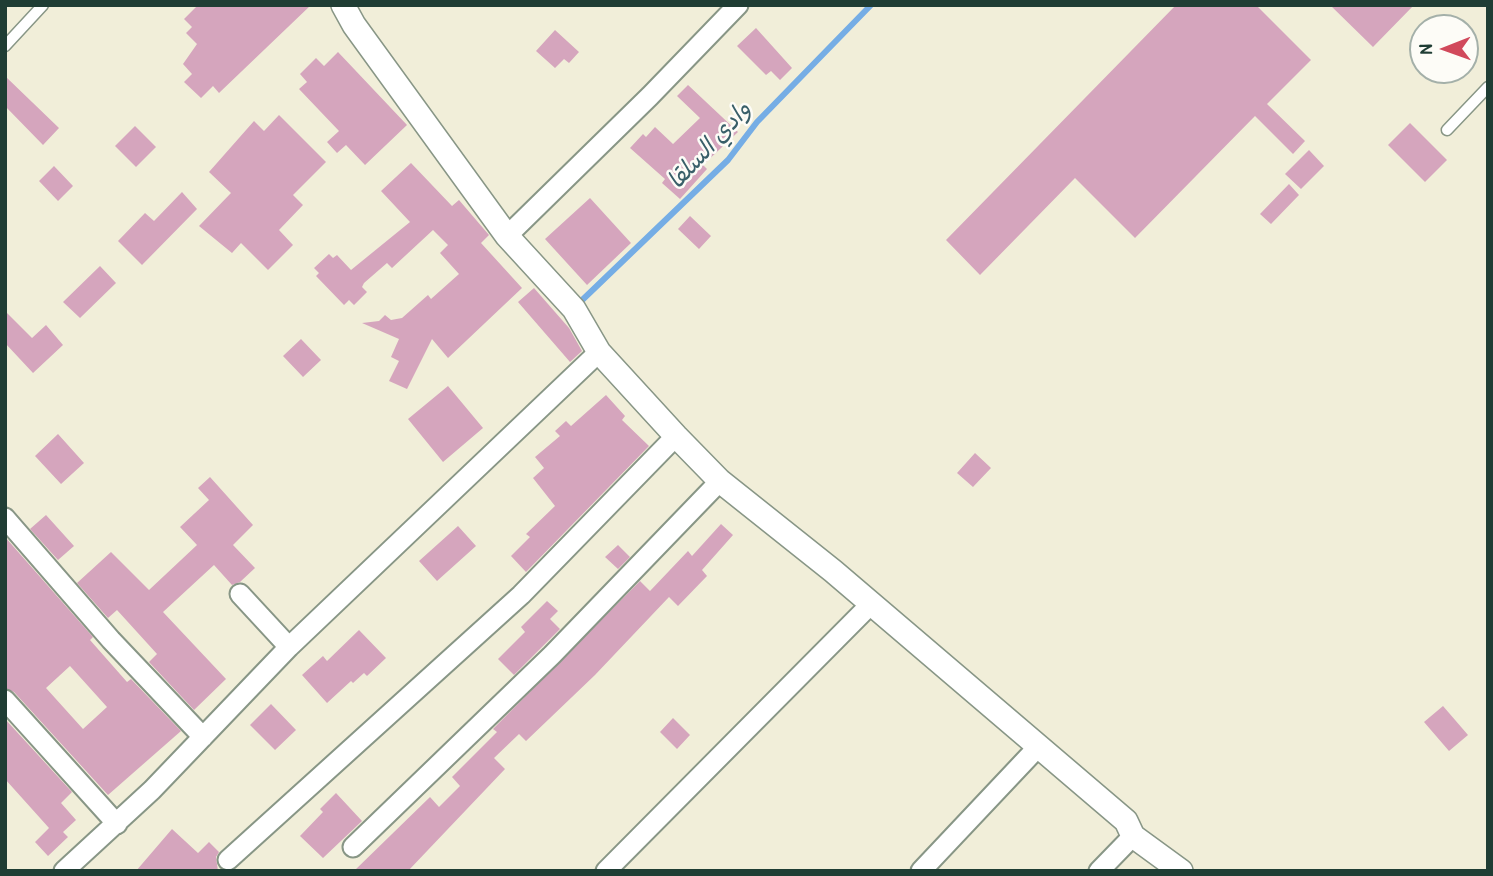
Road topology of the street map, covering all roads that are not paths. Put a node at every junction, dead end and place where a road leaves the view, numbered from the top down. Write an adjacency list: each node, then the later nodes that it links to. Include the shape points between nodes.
1 (43, 5): 4 (lane)
2 (343, 5): 7 (street, via 458,178)
3 (738, 5): 7 (street)
4 (5, 47)
5 (1488, 87): 6 (lane)
6 (1447, 130)
7 (507, 236): 8 (street, via 574,309)
8 (598, 352): 9 (street); 14 (street)
9 (676, 436): 10 (street); 21 (street, via 521,595)
10 (720, 481): 13 (street); 20 (street, via 552,655)
11 (5, 518): 16 (street)
12 (240, 594): 14 (street)
13 (871, 604): 17 (street); 23 (street)
14 (289, 647): 16 (street)
15 (5, 700): 18 (street)
16 (203, 737): 18 (street)
17 (1038, 748): 19 (street, via 1126,821); 24 (street)
18 (117, 824): 22 (street)
19 (1133, 836): 25 (street); 26 (street)
20 (353, 847)
21 (228, 860)
22 (64, 871)
23 (606, 871)
24 (921, 871)
25 (1099, 871)
26 (1181, 871)

